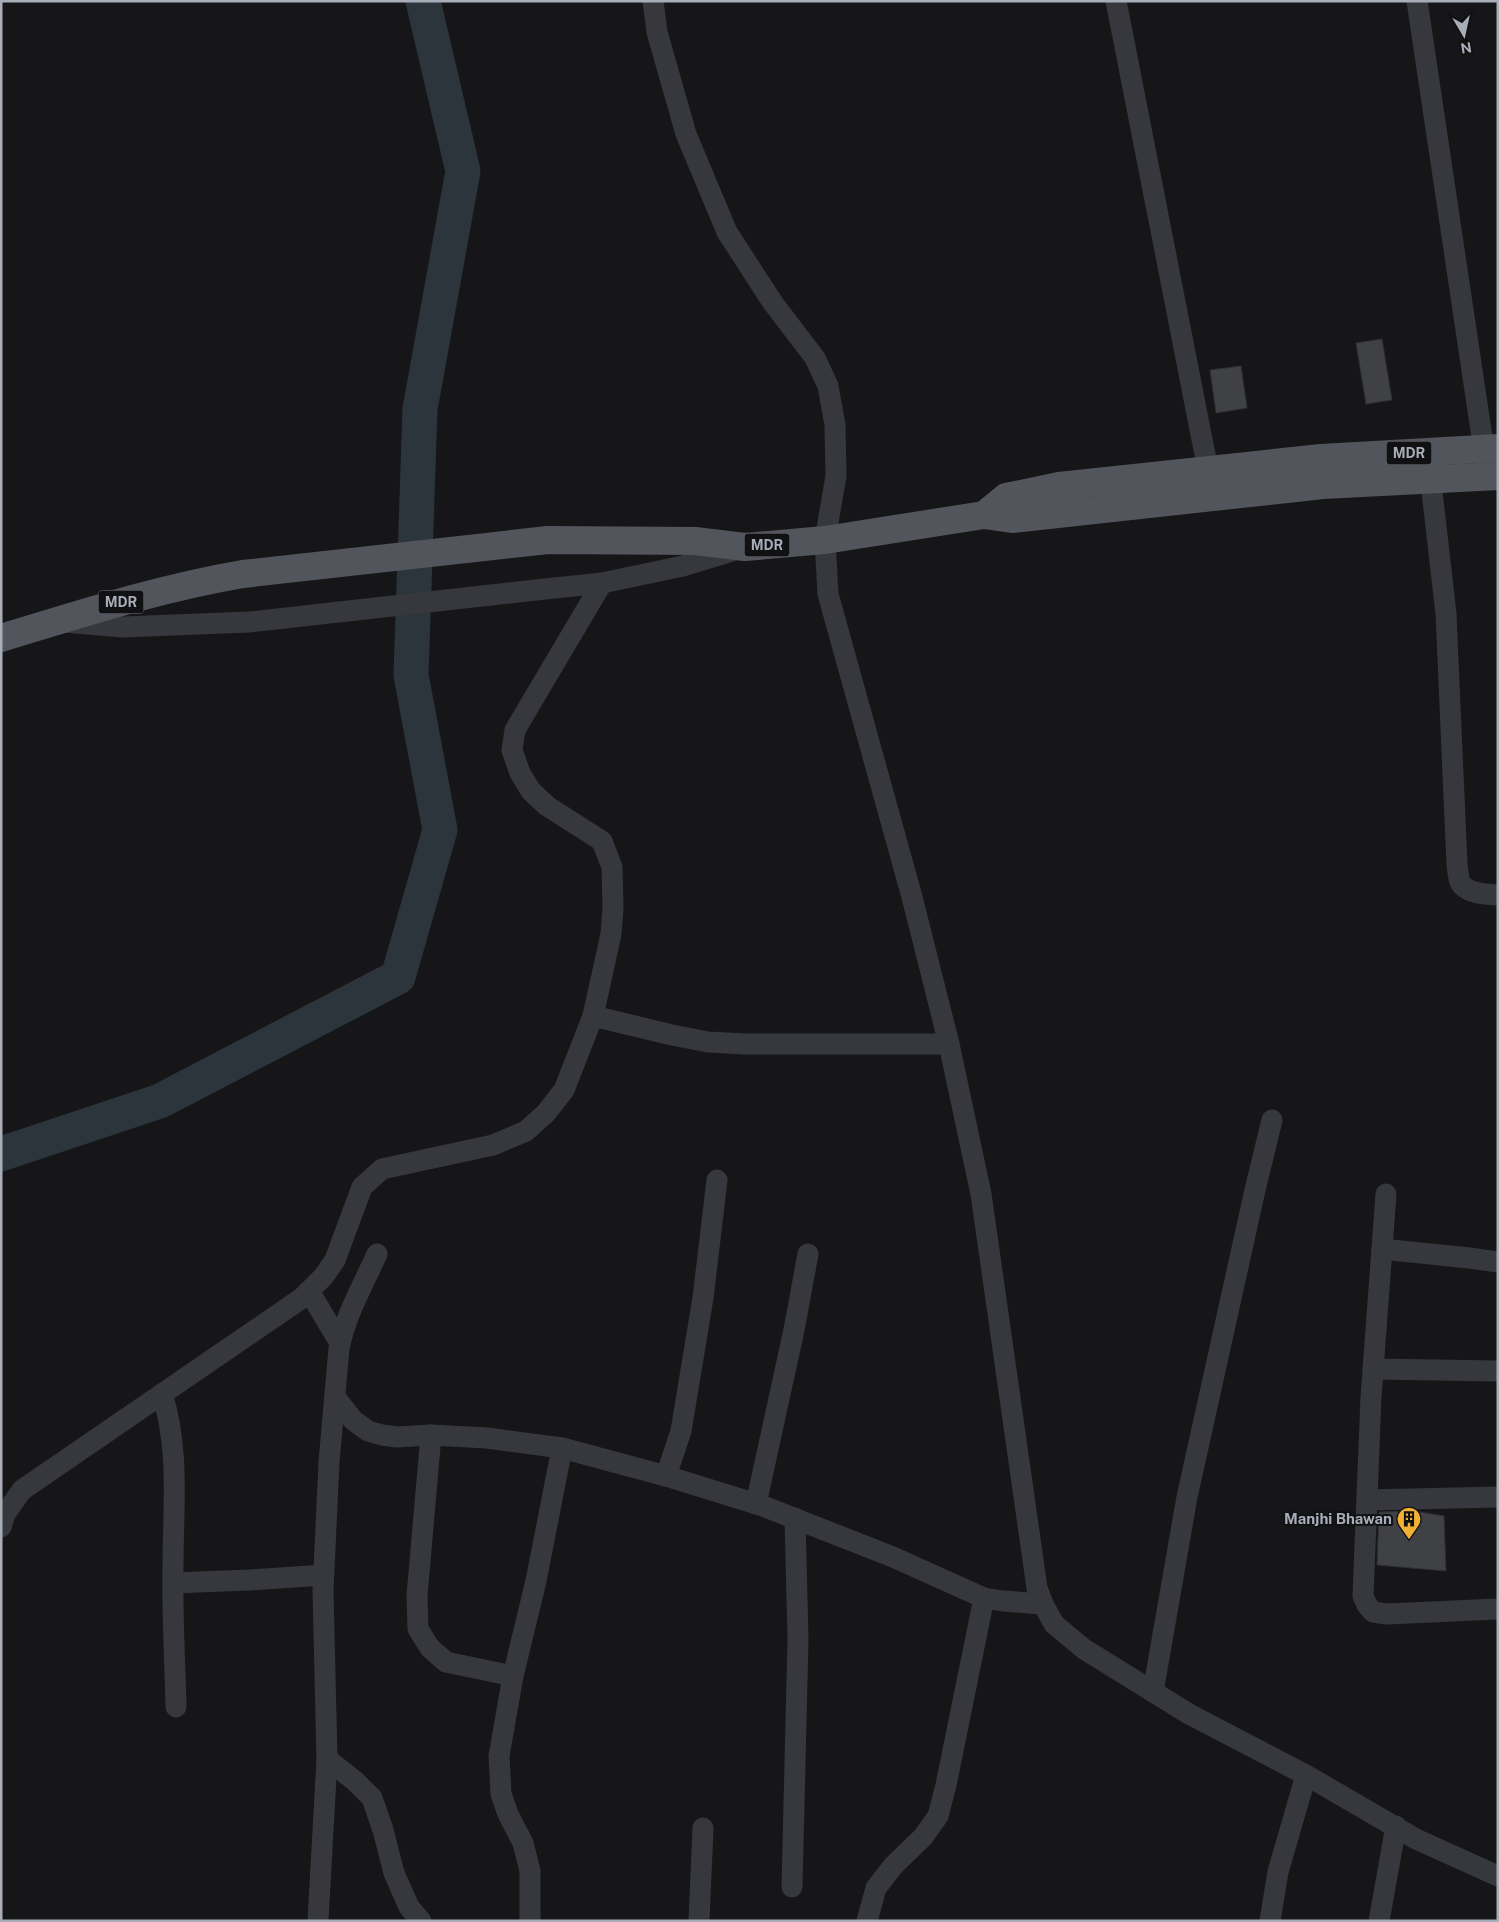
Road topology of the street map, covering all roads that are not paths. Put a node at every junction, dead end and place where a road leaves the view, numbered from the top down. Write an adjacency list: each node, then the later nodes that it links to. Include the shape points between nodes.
1 (653, 1): 10 (street, via 657,32 686,134 727,232 773,303 815,358 828,386 834,425 836,476)
2 (1116, 1): 6 (street)
3 (1417, 1): 4 (street)
4 (1491, 449): 5 (main road, MDR); 7 (street)
5 (1428, 452): 6 (main road, MDR, via 1320,458); 8 (street)
6 (1208, 470): 9 (main road, MDR, via 1059,486 1006,497)
7 (1493, 476): 8 (main road, MDR)
8 (1431, 478): 9 (main road, MDR, via 1323,485 1012,519); 15 (street, via 1446,614 1456,865 1465,888 1480,894)
9 (984, 515): 10 (main road, MDR)
10 (825, 540): 11 (main road, MDR); 17 (street, via 828,594)
11 (745, 547): 12 (street, via 683,566); 13 (main road, MDR, via 695,541 548,540 242,574 152,593)
12 (602, 583): 13 (street, via 249,622 123,627); 16 (street, via 515,730 512,750 531,791 602,841 612,867 612,934)
13 (56, 622): 14 (main road, MDR)
14 (1, 638)
15 (1498, 895)
16 (593, 1016): 17 (street, via 708,1042); 25 (street, via 564,1090 526,1131 493,1146 382,1168 362,1187 335,1260)
17 (949, 1044): 42 (street, via 981,1194 1037,1588)
18 (1272, 1120): 45 (street, via 1187,1497)
19 (717, 1180): 33 (street, via 686,1402)
20 (1386, 1194): 21 (street)
21 (1382, 1249): 24 (street); 27 (street)
22 (378, 1254): 26 (street, via 348,1315)
23 (808, 1254): 36 (street)
24 (1498, 1262)
25 (309, 1291): 26 (street); 29 (street)
26 (340, 1342): 30 (street)
27 (1373, 1369): 28 (street); 35 (street)
28 (1498, 1371)
29 (162, 1394): 38 (street, via 22,1490 5,1514); 40 (street, via 170,1417 174,1463)
30 (335, 1397): 31 (street, via 353,1420 368,1431 397,1437); 39 (street)
31 (431, 1435): 32 (street, via 487,1438); 44 (street, via 417,1596 418,1629 430,1648 446,1662)
32 (562, 1448): 33 (street); 44 (street, via 536,1582)
33 (666, 1476): 36 (street)
34 (1498, 1498): 35 (street)
35 (1367, 1500): 43 (street, via 1363,1596 1373,1612)
36 (756, 1504): 37 (street)
37 (795, 1518): 41 (street); 52 (street, via 798,1639)
38 (1, 1527)
39 (324, 1575): 40 (street); 47 (street)
40 (173, 1583): 46 (street)
41 (984, 1598): 42 (street); 57 (street, via 938,1816 876,1888)
42 (1043, 1604): 45 (street, via 1054,1624 1084,1649)
43 (1498, 1609)
44 (513, 1676): 55 (street, via 499,1756 501,1794 523,1843 530,1871)
45 (1153, 1692): 48 (street)
46 (176, 1708)
47 (326, 1759): 53 (street); 54 (street, via 356,1781 372,1798 394,1874 409,1907)
48 (1306, 1775): 49 (street); 58 (street, via 1278,1872)
49 (1396, 1826): 51 (street, via 1416,1839); 59 (street)
50 (703, 1828): 56 (street)
51 (1498, 1876)
52 (792, 1887)
53 (318, 1921)
54 (421, 1921)
55 (530, 1921)
56 (699, 1921)
57 (867, 1921)
58 (1270, 1921)
59 (1379, 1921)

